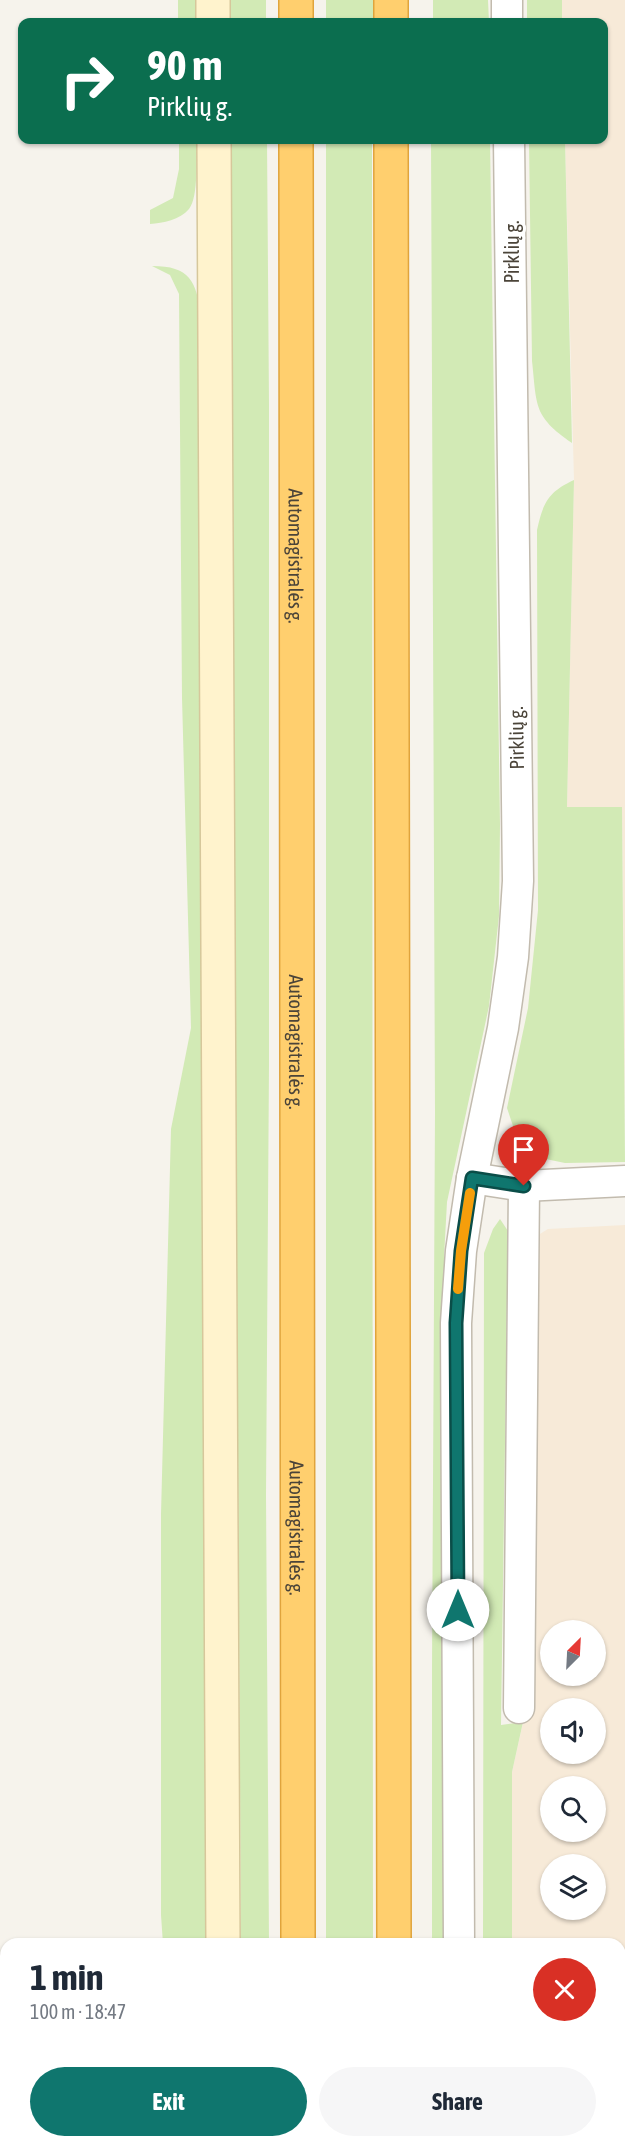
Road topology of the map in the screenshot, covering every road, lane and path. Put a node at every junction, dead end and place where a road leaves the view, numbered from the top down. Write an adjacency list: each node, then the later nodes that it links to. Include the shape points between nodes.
1 (213, 0): 5 (main road)
2 (296, 0): 6 (highway)
3 (391, 0): 7 (highway)
4 (507, 0): 8 (street)
5 (213, 18)
6 (296, 18)
7 (391, 18)
8 (507, 18)
9 (214, 144): 17 (main road)
10 (296, 144): 18 (highway, Automagistralės g.)
11 (391, 144): 19 (highway)
12 (509, 144): 13 (street, Pirklių g., via 518,881 503,1029)
13 (472, 1178): 15 (street); 20 (street, Pirklių g., via 456,1323)
14 (625, 1181): 15 (street)
15 (524, 1186): 16 (street)
16 (519, 1708)
17 (223, 1938)
18 (298, 1938)
19 (394, 1938)
20 (459, 1938)

